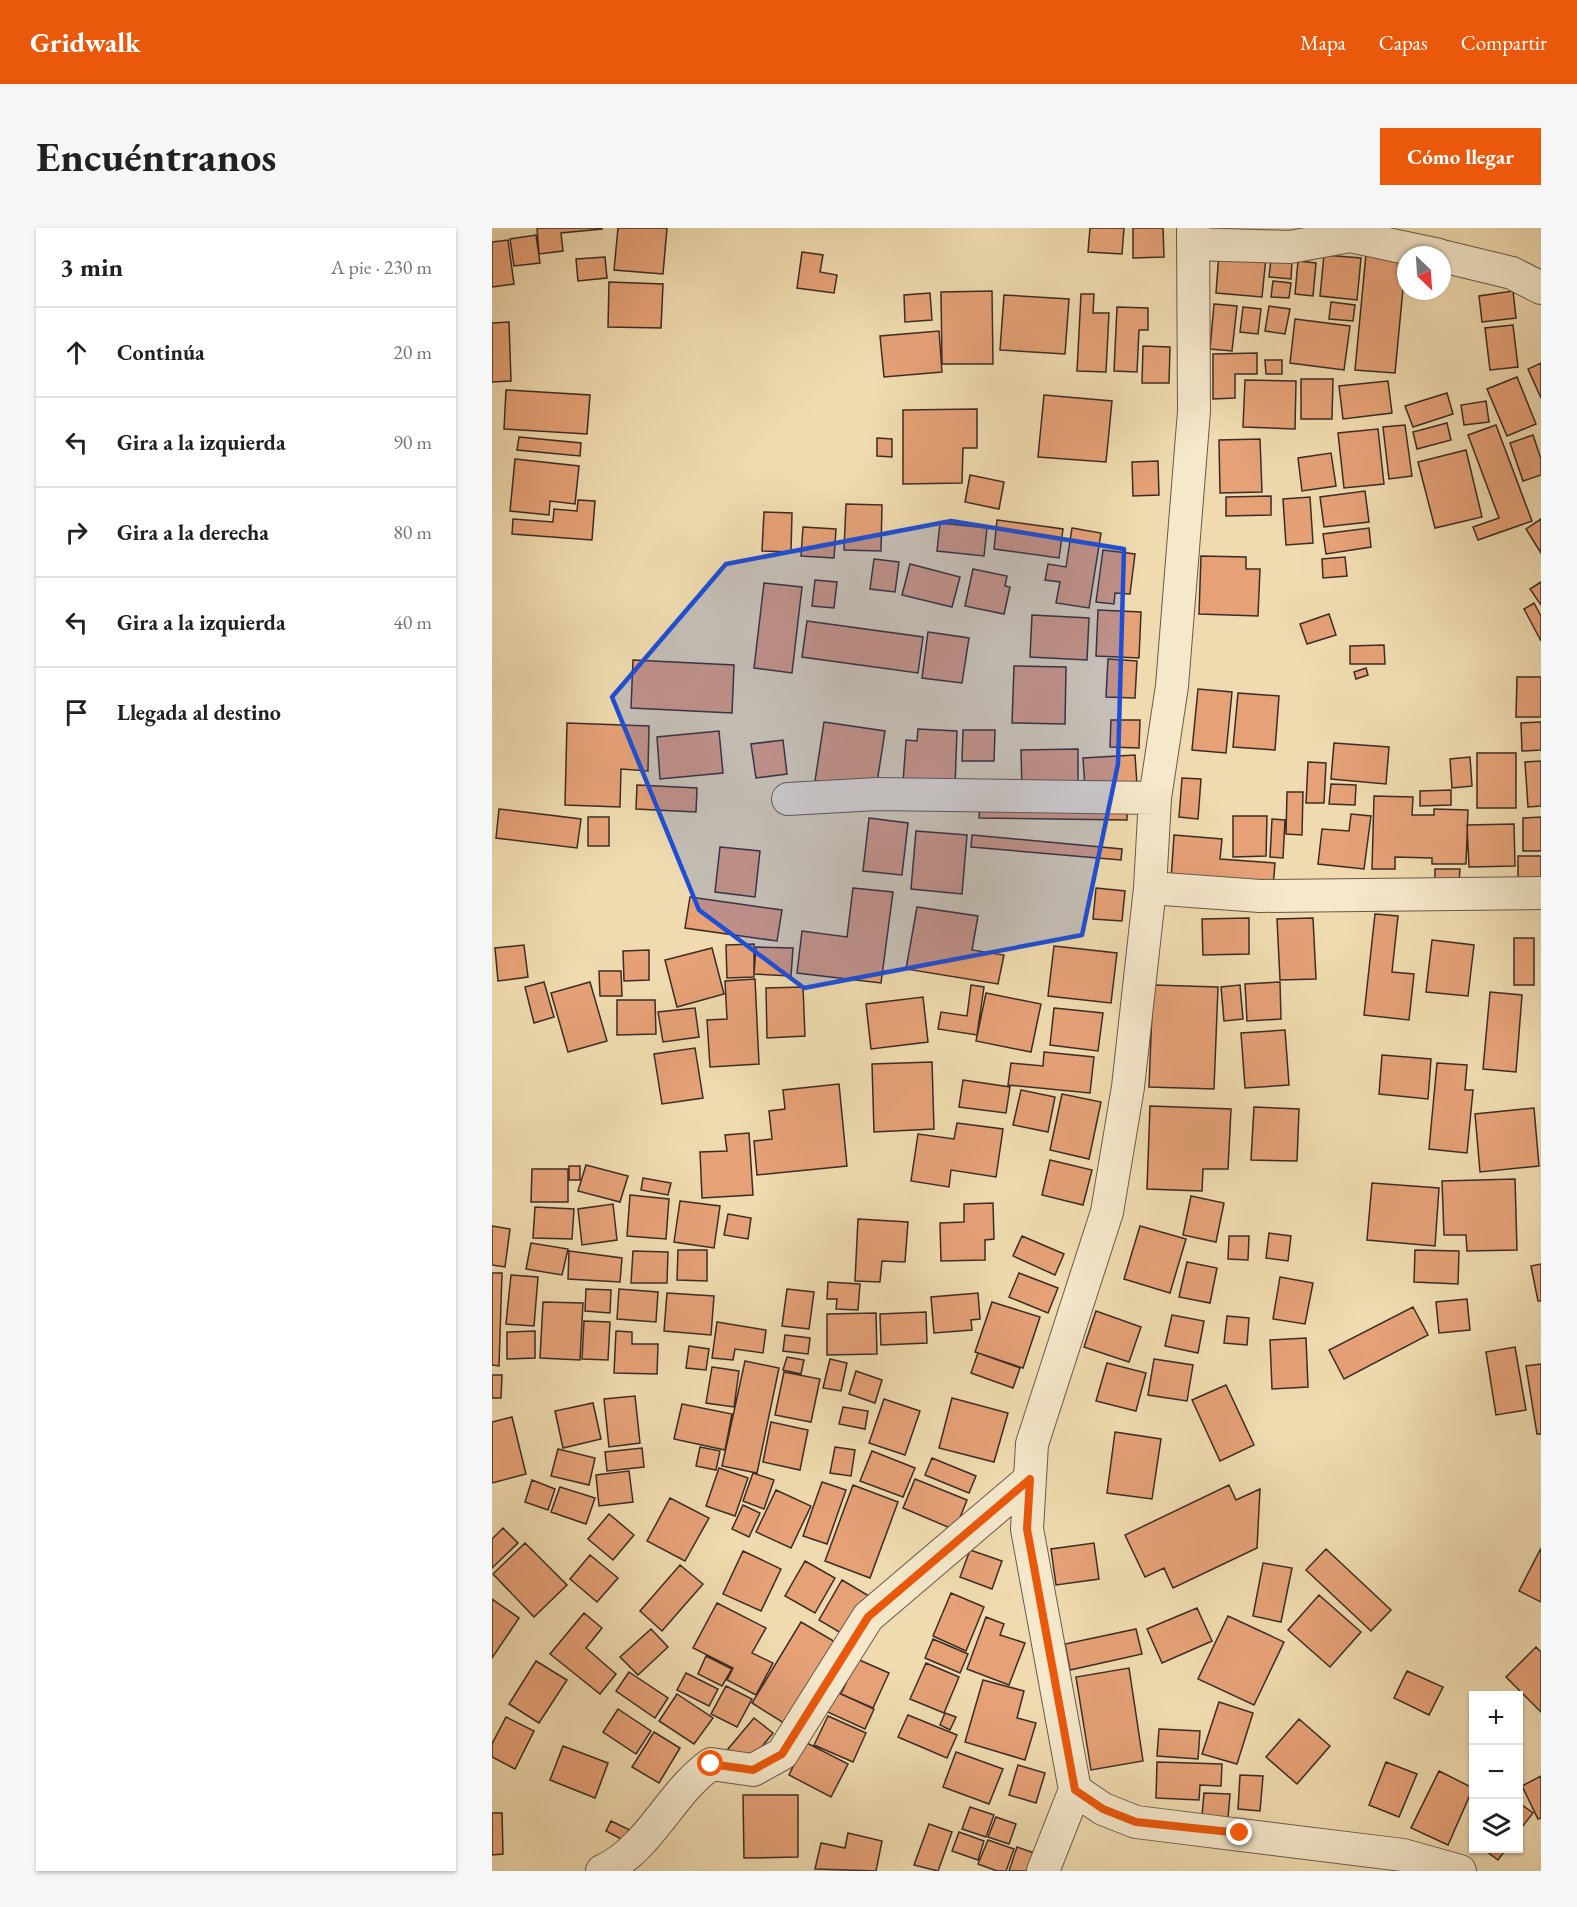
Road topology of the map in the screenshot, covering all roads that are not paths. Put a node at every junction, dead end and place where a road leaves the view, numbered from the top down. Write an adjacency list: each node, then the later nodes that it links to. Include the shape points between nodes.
1 (1193, 236): 2 (street, via 1290,247 1350,236); 5 (street, via 1194,411 1172,686)
2 (1397, 246)
3 (1451, 258): 4 (street, via 1512,273)
4 (1541, 288)
5 (1155, 798): 6 (street, via 877,794); 7 (street)
6 (788, 799)
7 (1150, 888): 8 (street, via 1260,896); 9 (street, via 1128,1088 1107,1212 1032,1444)
8 (1541, 893)
9 (1030, 1479): 10 (street, via 1027,1529); 11 (street, via 868,1617 782,1754 753,1770 711,1764 693,1777 647,1836 616,1865)
10 (1075, 1790): 12 (street); 13 (street, via 1103,1809 1136,1822 1403,1855)
11 (602, 1871)
12 (1043, 1871)
13 (1460, 1871)

